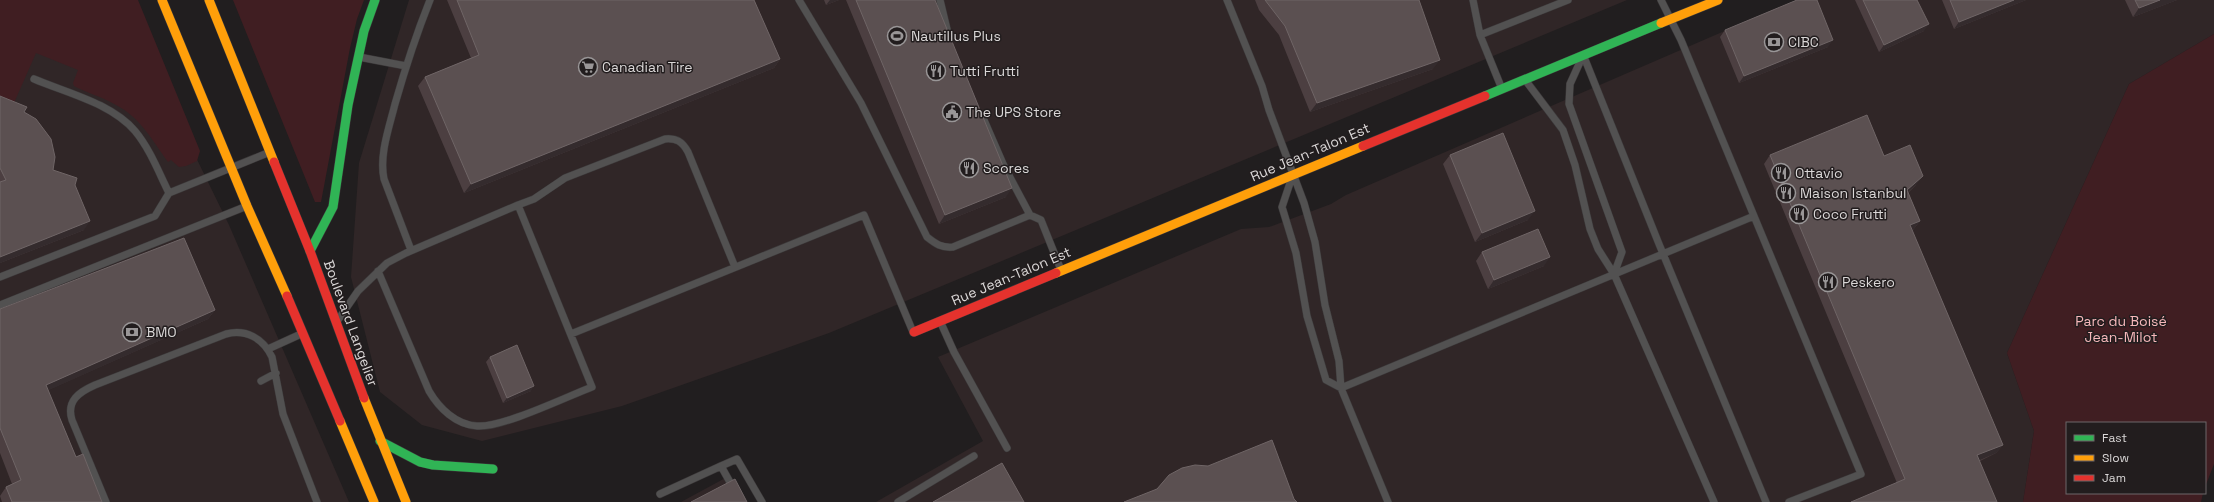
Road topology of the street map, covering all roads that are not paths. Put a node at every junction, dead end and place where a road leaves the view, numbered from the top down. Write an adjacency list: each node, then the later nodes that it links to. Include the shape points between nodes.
1 (162, 0): 23 (main road)
2 (209, 0): 22 (main road, Boulevard Langelier)
3 (375, 0): 16 (main road)
4 (430, 0): 17 (lane)
5 (799, 0): 28 (lane, via 861,104 927,237 938,246 953,247)
6 (940, 0): 13 (lane)
7 (1227, 0): 24 (lane, via 1262,86)
8 (1473, 0): 14 (lane)
9 (1568, 0): 14 (lane)
10 (1661, 0): 12 (lane)
11 (1718, 0): 12 (main road, Rue Jean-Talon Est)
12 (1671, 19): 15 (main road, Rue Jean-Talon Est); 29 (lane)
13 (949, 34)
14 (1480, 35): 20 (lane)
15 (1583, 55): 19 (main road, Rue Jean-Talon Est); 32 (lane); 36 (lane, via 1570,84 1569,104 1622,252)
16 (358, 57): 17 (lane); 31 (main road, via 341,141 333,207)
17 (406, 66): 30 (lane, via 390,123 382,170)
18 (34, 79): 25 (lane, via 104,108 125,122 142,142)
19 (1525, 79): 20 (main road, Rue Jean-Talon Est); 36 (lane, via 1563,130 1576,165 1590,229 1598,249)
20 (1502, 89): 24 (main road, Rue Jean-Talon Est)
21 (982, 115): 28 (lane, via 1004,166)
22 (270, 152): 23 (lane); 31 (main road, Boulevard Langelier)
23 (231, 168): 25 (lane); 27 (main road)
24 (1293, 174): 34 (main road, Rue Jean-Talon Est); 47 (lane, via 1315,242 1325,305 1339,361); 47 (lane, via 1282,207 1296,254 1307,316 1326,380)
25 (169, 194): 37 (lane, via 155,216)
26 (518, 205): 30 (lane); 33 (lane, via 534,199 565,178 665,139 673,139 685,145); 43 (lane)
27 (247, 206): 38 (lane); 42 (main road)
28 (1030, 215): 34 (lane, via 1041,220)
29 (1754, 216): 32 (lane); 64 (lane, via 1861,474)
30 (411, 250): 35 (lane)
31 (310, 251): 40 (main road, Boulevard Langelier)
32 (1663, 254): 36 (lane); 63 (lane)
33 (736, 267): 41 (lane, via 864,215); 43 (lane)
34 (1061, 270): 39 (main road, Rue Jean-Talon Est)
35 (378, 271): 40 (lane, via 358,291); 43 (lane, via 434,400 450,415 468,424 477,426 502,422 592,387)
36 (1614, 274): 47 (lane); 62 (lane)
37 (0, 276)
38 (0, 305)
39 (940, 321): 41 (main road, Rue Jean-Talon Est); 49 (lane, via 954,352)
40 (336, 324): 48 (main road, Boulevard Langelier)
41 (914, 332)
42 (303, 333): 44 (lane); 56 (main road)
43 (571, 334)
44 (268, 350): 45 (lane); 54 (lane, via 256,337 233,332 95,385 78,394 70,405 70,412)
45 (276, 373): 46 (lane); 55 (lane, via 283,414)
46 (261, 381)
47 (1341, 388): 61 (lane)
48 (380, 441): 52 (main road, via 420,462); 57 (main road, Boulevard Langelier)
49 (1007, 448)
50 (974, 456): 60 (lane)
51 (721, 466): 53 (lane); 58 (lane); 59 (lane, via 737,459)
52 (493, 469)
53 (660, 494)
54 (106, 502)
55 (317, 502)
56 (374, 502)
57 (406, 502)
58 (741, 502)
59 (762, 502)
60 (898, 502)
61 (1388, 502)
62 (1714, 502)
63 (1766, 502)
64 (1789, 502)

